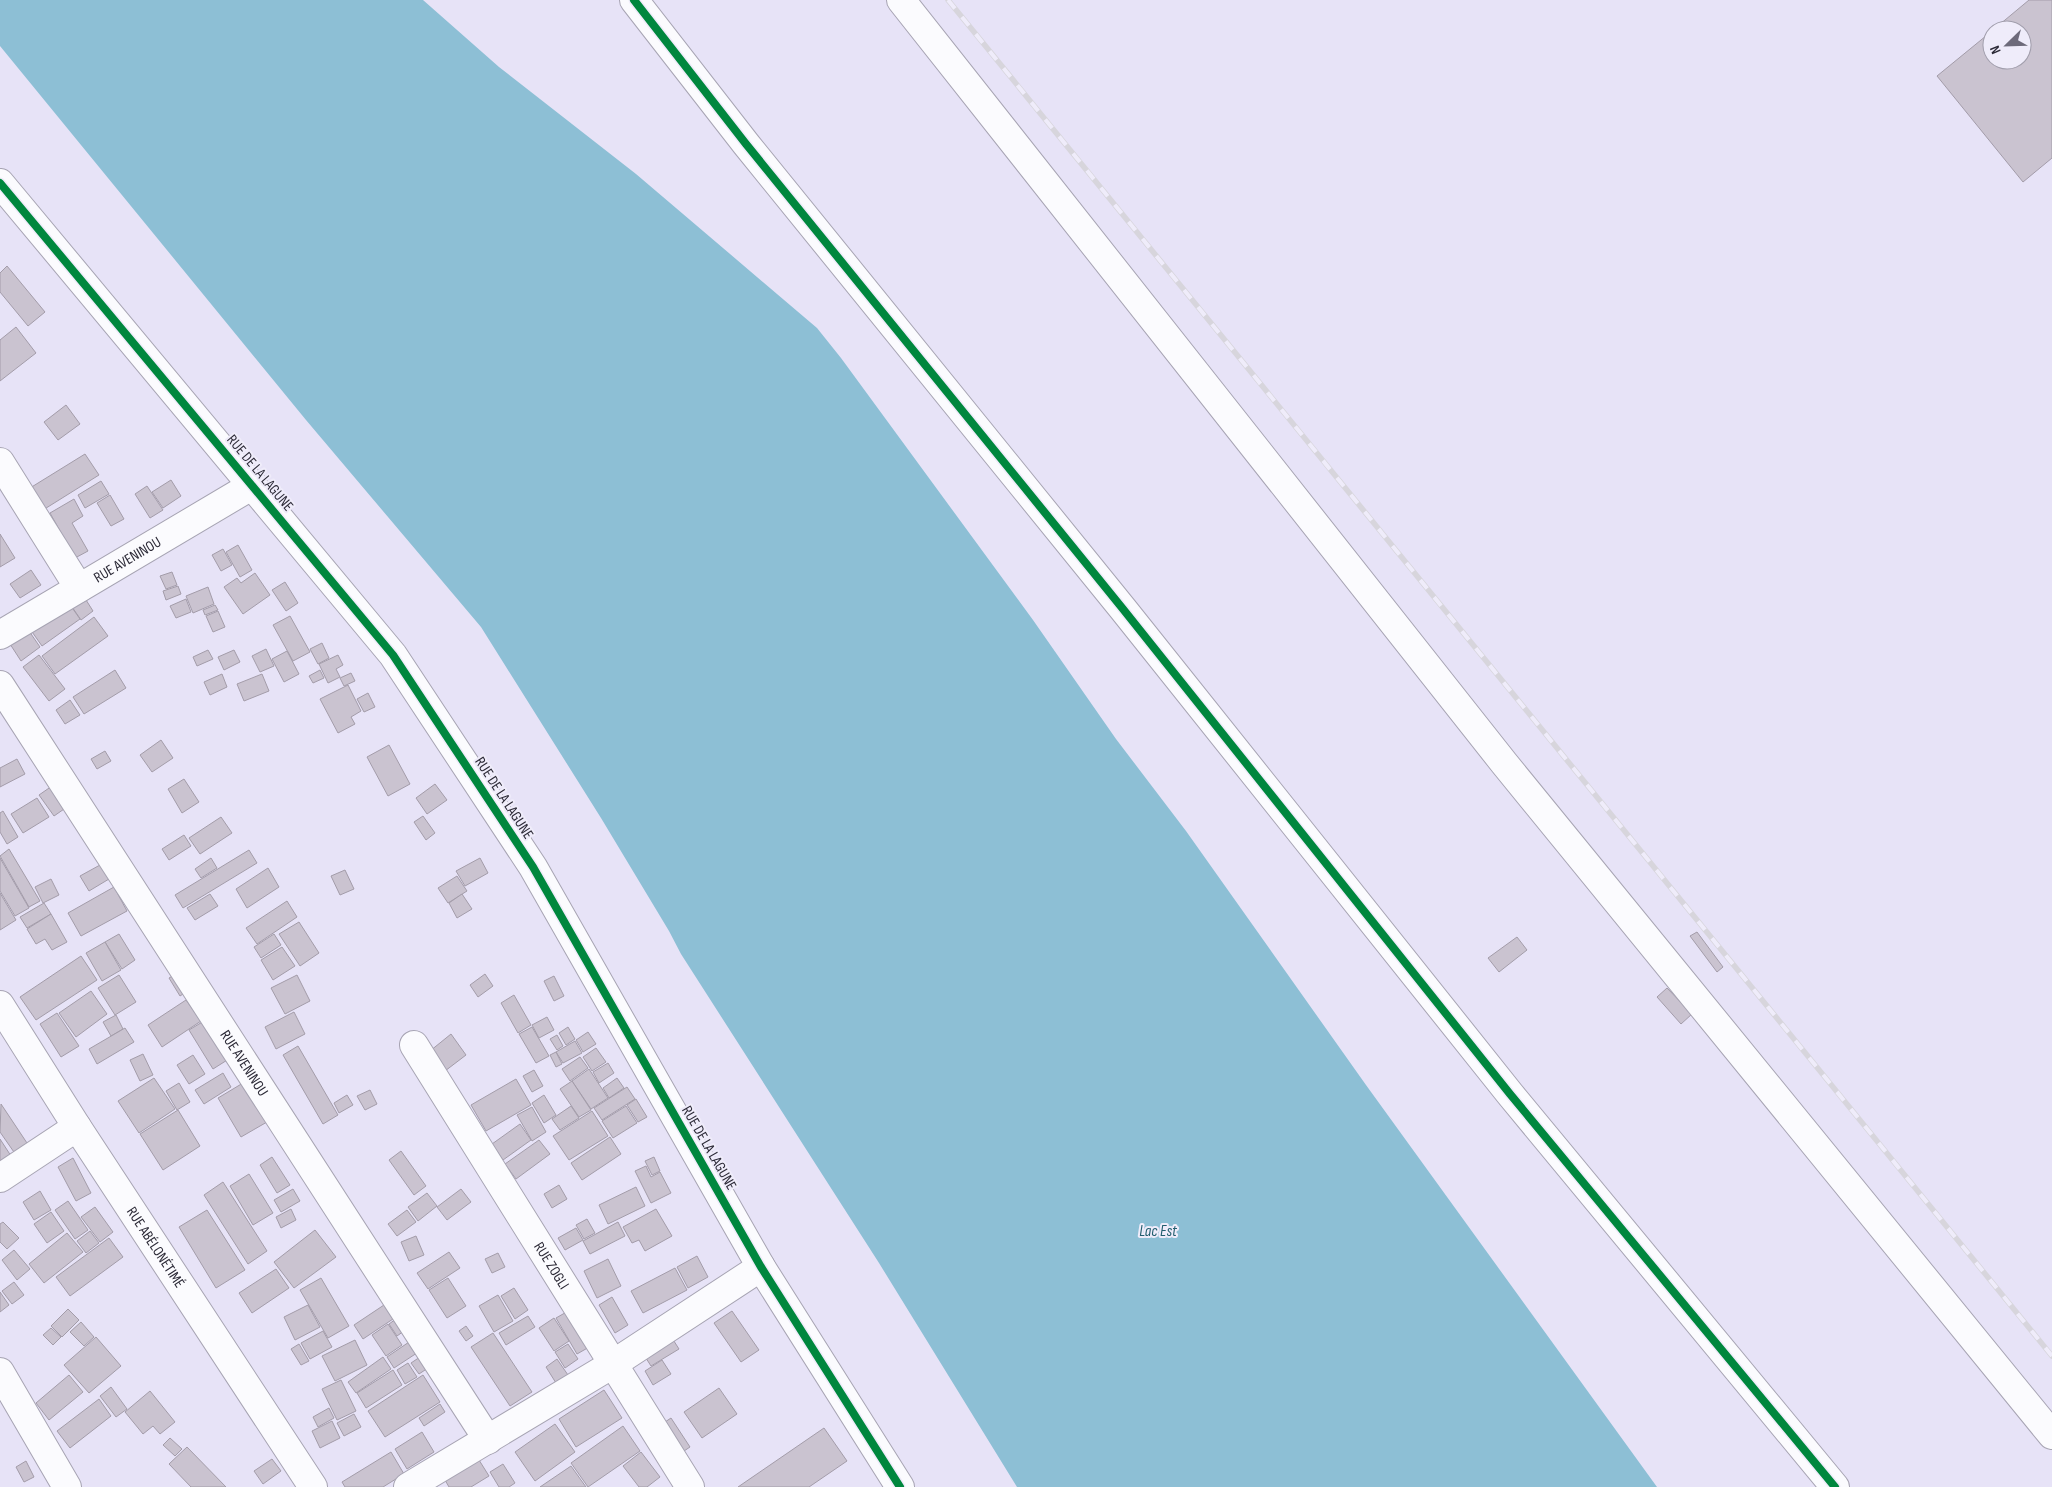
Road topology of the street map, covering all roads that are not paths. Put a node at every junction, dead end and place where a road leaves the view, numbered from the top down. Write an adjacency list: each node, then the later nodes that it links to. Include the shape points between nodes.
1 (634, 0): 23 (street, via 746,144 1510,1094)
2 (901, 0): 16 (street, via 1492,748)
3 (0, 183): 5 (street, RUE DE LA LAGUNE)
4 (0, 462): 6 (street)
5 (253, 485): 6 (street, RUE AVENINOU); 13 (street, RUE DE LA LAGUNE, via 393,655 533,866)
6 (79, 588): 7 (street, RUE AVENINOU)
7 (0, 635)
8 (0, 685): 17 (street, RUE AVENINOU)
9 (0, 1006): 11 (street, RUE ABÉLONÉTIMÉ)
10 (414, 1045): 14 (street, RUE ZOGLI)
11 (77, 1127): 12 (street); 19 (street, RUE ABÉLONÉTIMÉ)
12 (0, 1178)
13 (761, 1267): 14 (street); 22 (street, RUE DE LA LAGUNE)
14 (613, 1364): 17 (street); 21 (street, RUE ZOGLI)
15 (0, 1372): 18 (street)
16 (2052, 1434)
17 (488, 1440): 20 (street)
18 (67, 1487)
19 (313, 1487)
20 (408, 1487)
21 (690, 1487)
22 (900, 1487)
23 (1835, 1487)

